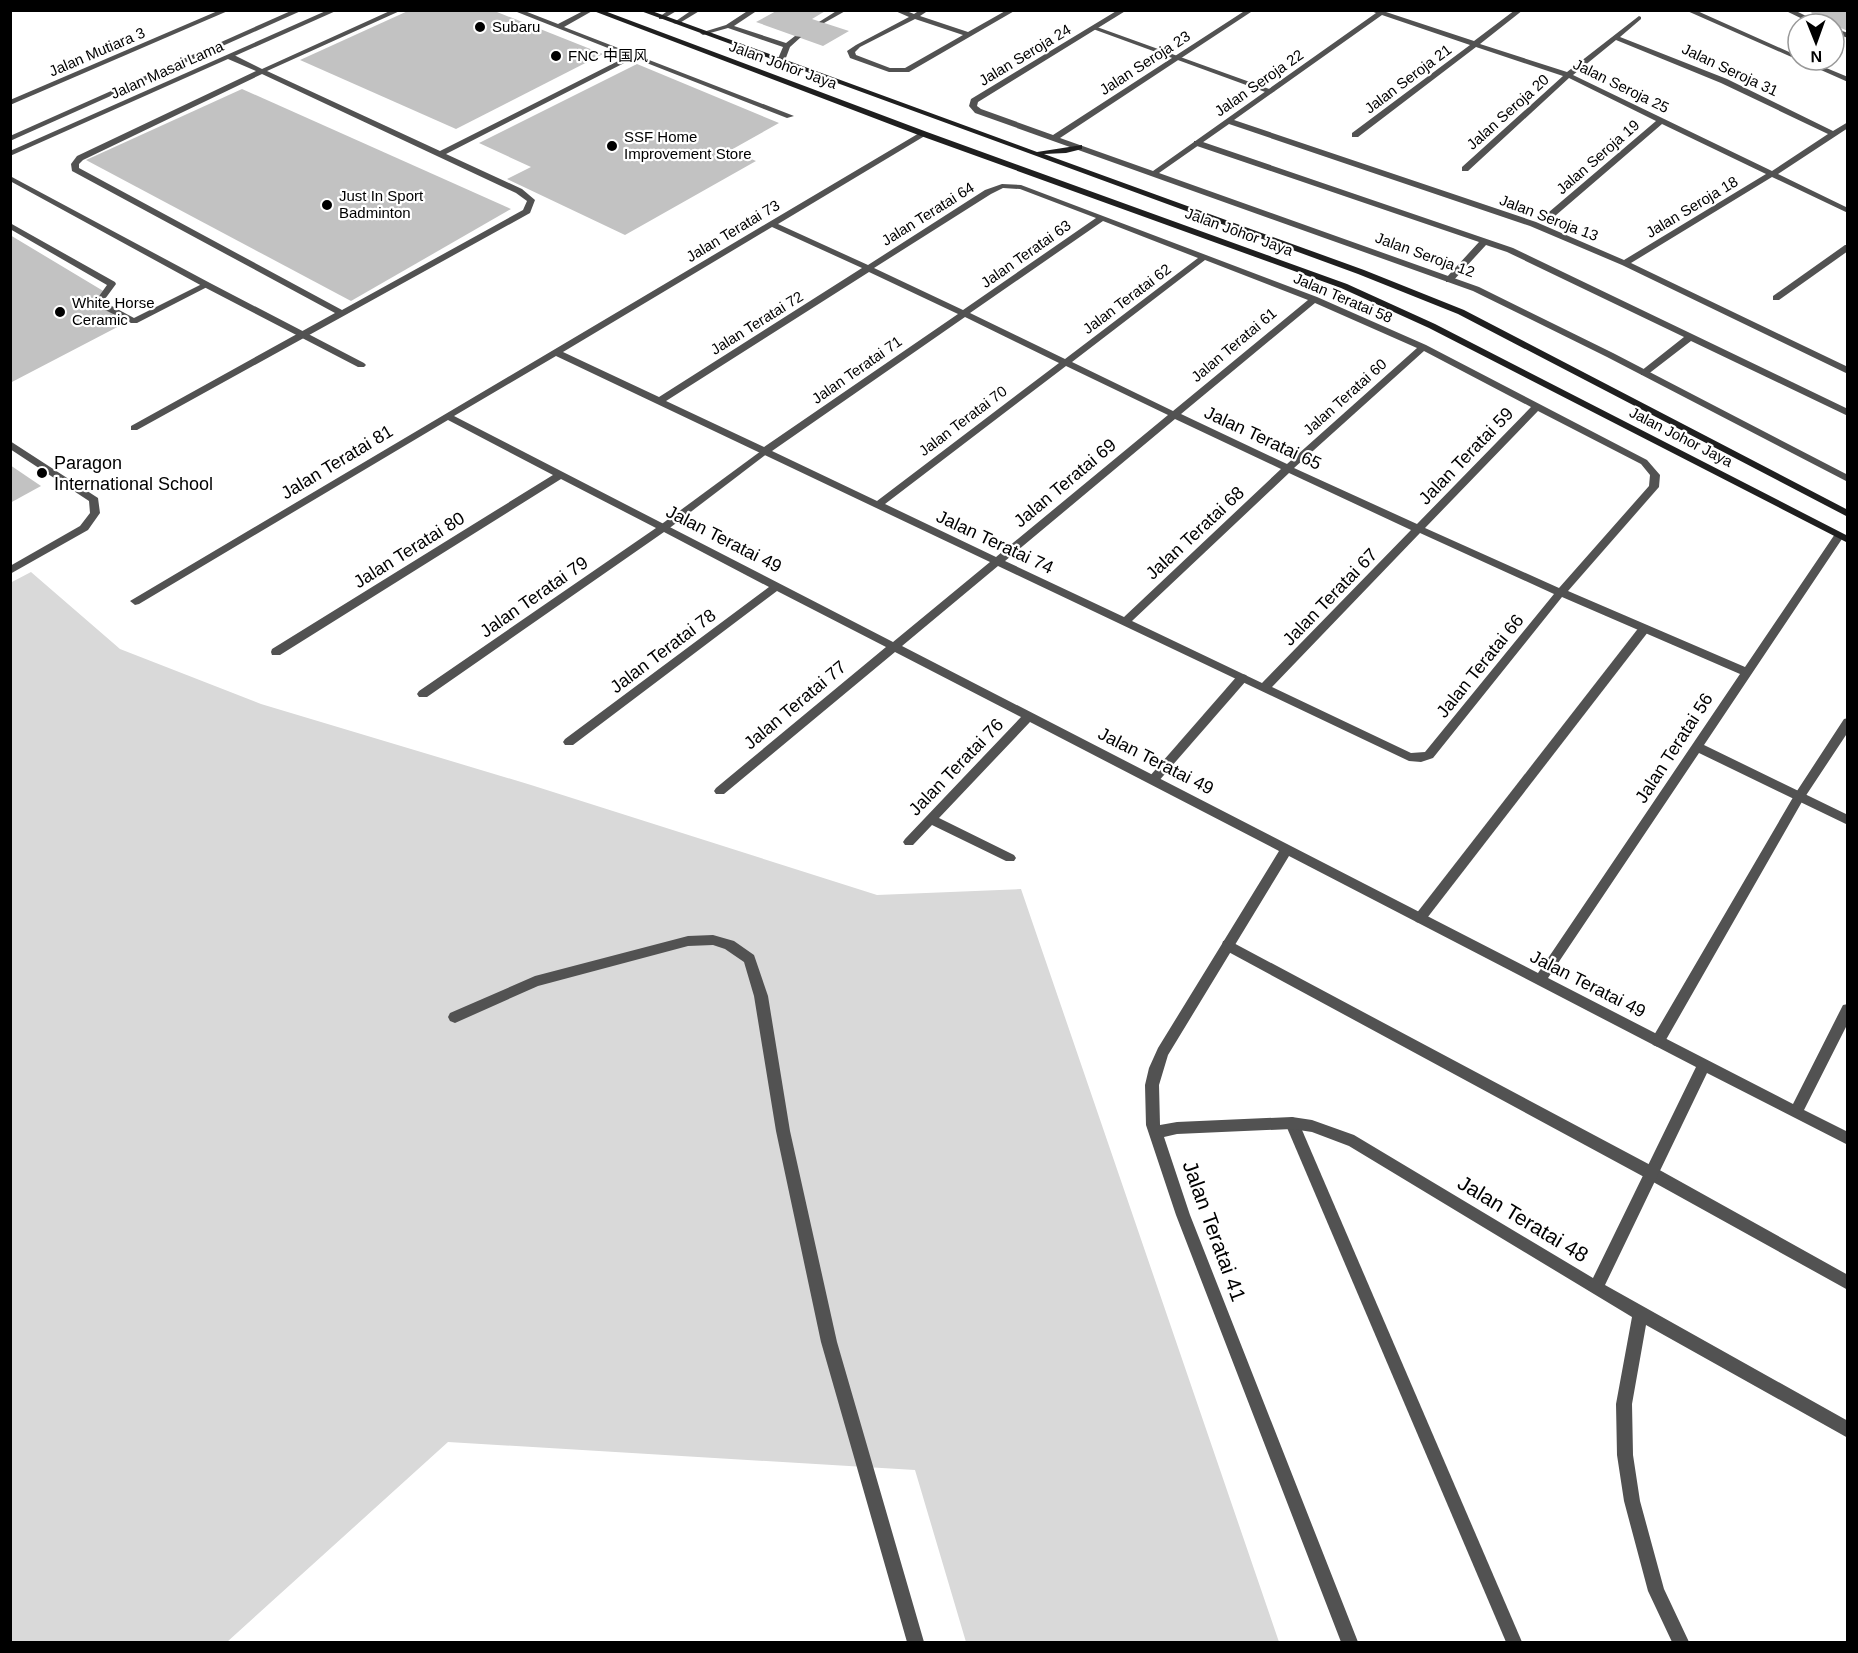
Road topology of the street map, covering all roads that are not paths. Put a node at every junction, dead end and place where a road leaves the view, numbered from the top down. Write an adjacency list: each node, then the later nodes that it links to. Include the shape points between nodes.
1 (227, 10): 46 (street, Jalan Mutiara 3)
2 (335, 10): 24 (street, Jalan Masai Lama)
3 (399, 10): 41 (street)
4 (515, 10): 28 (street)
5 (593, 10): 28 (street); 53 (main road, Jalan Johor Jaya)
6 (641, 10): 22 (main road, Jalan Johor Jaya)
7 (675, 10): 22 (street)
8 (698, 10): 26 (street)
9 (755, 10): 27 (street)
10 (844, 10): 25 (street)
11 (926, 10): 21 (street)
12 (1013, 10): 31 (street)
13 (1124, 10): 29 (street, Jalan Seroja 24)
14 (1251, 10): 39 (street, Jalan Seroja 23)
15 (1372, 10): 20 (street, Jalan Seroja 25)
16 (1520, 10): 34 (street, Jalan Seroja 21)
17 (1688, 10): 36 (street)
18 (896, 11): 21 (street)
19 (296, 12): 24 (street); 55 (street, Jalan Masai Lama)
20 (1383, 12): 34 (street, Jalan Seroja 25); 45 (street, Jalan Seroja 22)
21 (915, 17): 31 (street); 31 (street, via 858,46 851,51 853,56 897,72)
22 (661, 18): 26 (main road, Jalan Johor Jaya)
23 (1639, 18): 33 (street, Jalan Seroja 20)
24 (311, 21): 38 (street, Jalan Masai Lama)
25 (822, 22)
26 (676, 23): 30 (main road, Jalan Johor Jaya)
27 (728, 26): 30 (street); 35 (street)
28 (558, 27): 37 (street)
29 (1095, 28): 39 (street); 47 (street, Jalan Seroja 24, via 974,101)
30 (703, 33): 40 (main road, Jalan Johor Jaya)
31 (970, 35)
32 (797, 37): 35 (street)
33 (1615, 37): 43 (street, Jalan Seroja 20); 52 (street, Jalan Seroja 31, via 1705,72)
34 (1477, 45): 43 (street, Jalan Seroja 25); 54 (street, Jalan Seroja 21)
35 (787, 46): 40 (street)
36 (1786, 53)
37 (633, 56): 48 (street); 61 (street)
38 (231, 57): 41 (street); 60 (street, Jalan Masai Lama)
39 (1179, 58): 45 (street); 56 (street, Jalan Seroja 23)
40 (781, 61): 59 (main road, Jalan Johor Jaya)
41 (262, 71): 61 (street); 82 (street, via 80,158 75,169)
42 (1830, 72): 44 (street)
43 (1569, 75): 49 (street, Jalan Seroja 25); 62 (street, Jalan Seroja 20)
44 (1848, 80)
45 (1271, 91): 50 (street, Jalan Seroja 22)
46 (10, 103)
47 (973, 106): 56 (street, Jalan Seroja 12)
48 (790, 116)
49 (1662, 120): 64 (street, Jalan Seroja 25); 68 (street, Jalan Seroja 19)
50 (1228, 121): 57 (street, Jalan Seroja 22); 75 (street, Jalan Seroja 13, via 1533,224)
51 (1848, 124): 52 (street, Jalan Seroja 18)
52 (1832, 133): 64 (street, Jalan Seroja 18)
53 (924, 134): 71 (street, Jalan Teratai 73); 107 (main road, Jalan Johor Jaya, via 1344,286 1432,326)
54 (1355, 135)
55 (10, 138)
56 (1054, 138): 58 (street, Jalan Seroja 12)
57 (1197, 143): 63 (street, Jalan Seroja 22); 72 (street)
58 (1078, 147): 59 (main road, via 1051,153); 63 (street, Jalan Seroja 12)
59 (1031, 151): 104 (main road, Jalan Johor Jaya, via 1461,312)
60 (10, 154)
61 (440, 154): 82 (street, via 519,191 531,200 527,211)
62 (1465, 169)
63 (1153, 174): 77 (street, Jalan Seroja 12)
64 (1772, 174): 67 (street, Jalan Seroja 25); 75 (street, Jalan Seroja 18)
65 (10, 177): 78 (street)
66 (1002, 186): 69 (street, Jalan Teratai 58, via 1021,187); 76 (street, Jalan Teratai 64)
67 (1848, 211)
68 (1552, 214)
69 (1102, 218): 74 (street, Jalan Teratai 58); 81 (street, Jalan Teratai 63)
70 (10, 225): 78 (street, via 112,284 101,299 104,306 134,321)
71 (771, 225): 76 (street, Jalan Teratai 65); 86 (street, Jalan Teratai 73)
72 (1484, 242): 77 (street); 84 (street, via 1534,260)
73 (1848, 247): 79 (street)
74 (1203, 258): 80 (street, Jalan Teratai 58); 87 (street, Jalan Teratai 62)
75 (1625, 263): 89 (street, Jalan Seroja 13)
76 (869, 267): 81 (street, Jalan Teratai 65); 91 (street, Jalan Teratai 72)
77 (1449, 280): 90 (street, Jalan Seroja 12)
78 (207, 285): 83 (street)
79 (1776, 298)
80 (1314, 299): 85 (street, Jalan Teratai 58); 94 (street, Jalan Teratai 61)
81 (965, 313): 87 (street, Jalan Teratai 65); 98 (street, Jalan Teratai 71)
82 (343, 314): 83 (street)
83 (306, 335): 88 (street); 96 (street)
84 (1690, 337): 90 (street); 93 (street)
85 (1423, 347): 92 (street, Jalan Teratai 58); 99 (street, Jalan Teratai 60)
86 (556, 352): 91 (street, Jalan Teratai 74); 95 (street, Jalan Teratai 81)
87 (1067, 362): 94 (street, Jalan Teratai 65); 103 (street, Jalan Teratai 70)
88 (361, 365)
89 (1848, 371)
90 (1644, 374): 102 (street, Jalan Seroja 12)
91 (659, 401): 98 (street, Jalan Teratai 74)
92 (1537, 406): 101 (street, Jalan Teratai 58, via 1644,462); 106 (street, Jalan Teratai 59)
93 (1848, 413)
94 (1174, 414): 99 (street, Jalan Teratai 65); 108 (street, Jalan Teratai 69)
95 (447, 416): 100 (street, Jalan Teratai 49); 112 (street, Jalan Teratai 81)
96 (134, 428)
97 (10, 444): 109 (street, via 94,500 95,513 84,528)
98 (765, 451): 103 (street, Jalan Teratai 74); 105 (street, Jalan Teratai 71)
99 (1287, 469): 106 (street, Jalan Teratai 65); 113 (street, Jalan Teratai 68)
100 (560, 475): 105 (street, Jalan Teratai 49); 116 (street, Jalan Teratai 80)
101 (1655, 475): 111 (street, Jalan Teratai 66, via 1654,487)
102 (1848, 479)
103 (878, 505): 108 (street, Jalan Teratai 74)
104 (1848, 514)
105 (663, 528): 110 (street, Jalan Teratai 49); 120 (street, Jalan Teratai 79)
106 (1420, 528): 111 (street, Jalan Teratai 65); 119 (street, Jalan Teratai 67)
107 (1843, 538): 117 (street, Jalan Teratai 56)
108 (997, 561): 113 (street, Jalan Teratai 74); 115 (street, Jalan Teratai 69)
109 (10, 572)
110 (777, 586): 115 (street, Jalan Teratai 49); 123 (street, Jalan Teratai 78)
111 (1561, 592): 114 (street, Jalan Teratai 65); 125 (street, Jalan Teratai 66, via 1428,755)
112 (135, 601)
113 (1125, 622): 118 (street, Jalan Teratai 74)
114 (1644, 629): 117 (street, Jalan Teratai 65); 134 (street)
115 (894, 646): 121 (street, Jalan Teratai 49); 127 (street, Jalan Teratai 77)
116 (276, 652)
117 (1745, 672): 124 (street, Jalan Teratai 56)
118 (1242, 678): 119 (street, Jalan Teratai 74); 126 (street)
119 (1264, 688): 125 (street, Jalan Teratai 74, via 1409,757)
120 (423, 694)
121 (1029, 716): 126 (street, Jalan Teratai 49); 129 (street, Jalan Teratai 76)
122 (1848, 722): 128 (street)
123 (569, 742)
124 (1697, 747): 128 (street); 136 (street, Jalan Teratai 56)
125 (1421, 758)
126 (1153, 780): 132 (street, Jalan Teratai 49)
127 (720, 791)
128 (1799, 798): 130 (street); 139 (street)
129 (931, 819): 131 (street, Jalan Teratai 76); 133 (street)
130 (1848, 821)
131 (909, 842)
132 (1287, 849): 134 (street, Jalan Teratai 49); 135 (street, Jalan Teratai 41)
133 (1010, 858)
134 (1420, 918): 136 (street, Jalan Teratai 49)
135 (1228, 945): 143 (street, Jalan Teratai 41, via 1156,1068 1151,1102); 145 (street)
136 (1540, 980): 139 (street, Jalan Teratai 49)
137 (1848, 1009): 141 (street)
138 (455, 1017): 150 (street, via 535,981 688,941 712,940 729,945 749,959 761,996 783,1131 829,1341)
139 (1658, 1041): 140 (street, Jalan Teratai 49)
140 (1704, 1065): 141 (street, Jalan Teratai 49); 145 (street)
141 (1796, 1112): 144 (street, Jalan Teratai 49)
142 (1292, 1123): 143 (street, Jalan Teratai 48); 147 (street, Jalan Teratai 48, via 1354,1141); 152 (street)
143 (1156, 1132): 151 (street, Jalan Teratai 41, via 1183,1215)
144 (1848, 1139)
145 (1651, 1173): 146 (street); 147 (street)
146 (1848, 1283)
147 (1596, 1288): 148 (street, Jalan Teratai 48)
148 (1640, 1314): 149 (street, Jalan Teratai 48); 153 (street, via 1624,1404 1625,1455 1632,1501 1656,1591)
149 (1848, 1430)
150 (916, 1642)
151 (1349, 1642)
152 (1514, 1642)
153 (1681, 1642)

